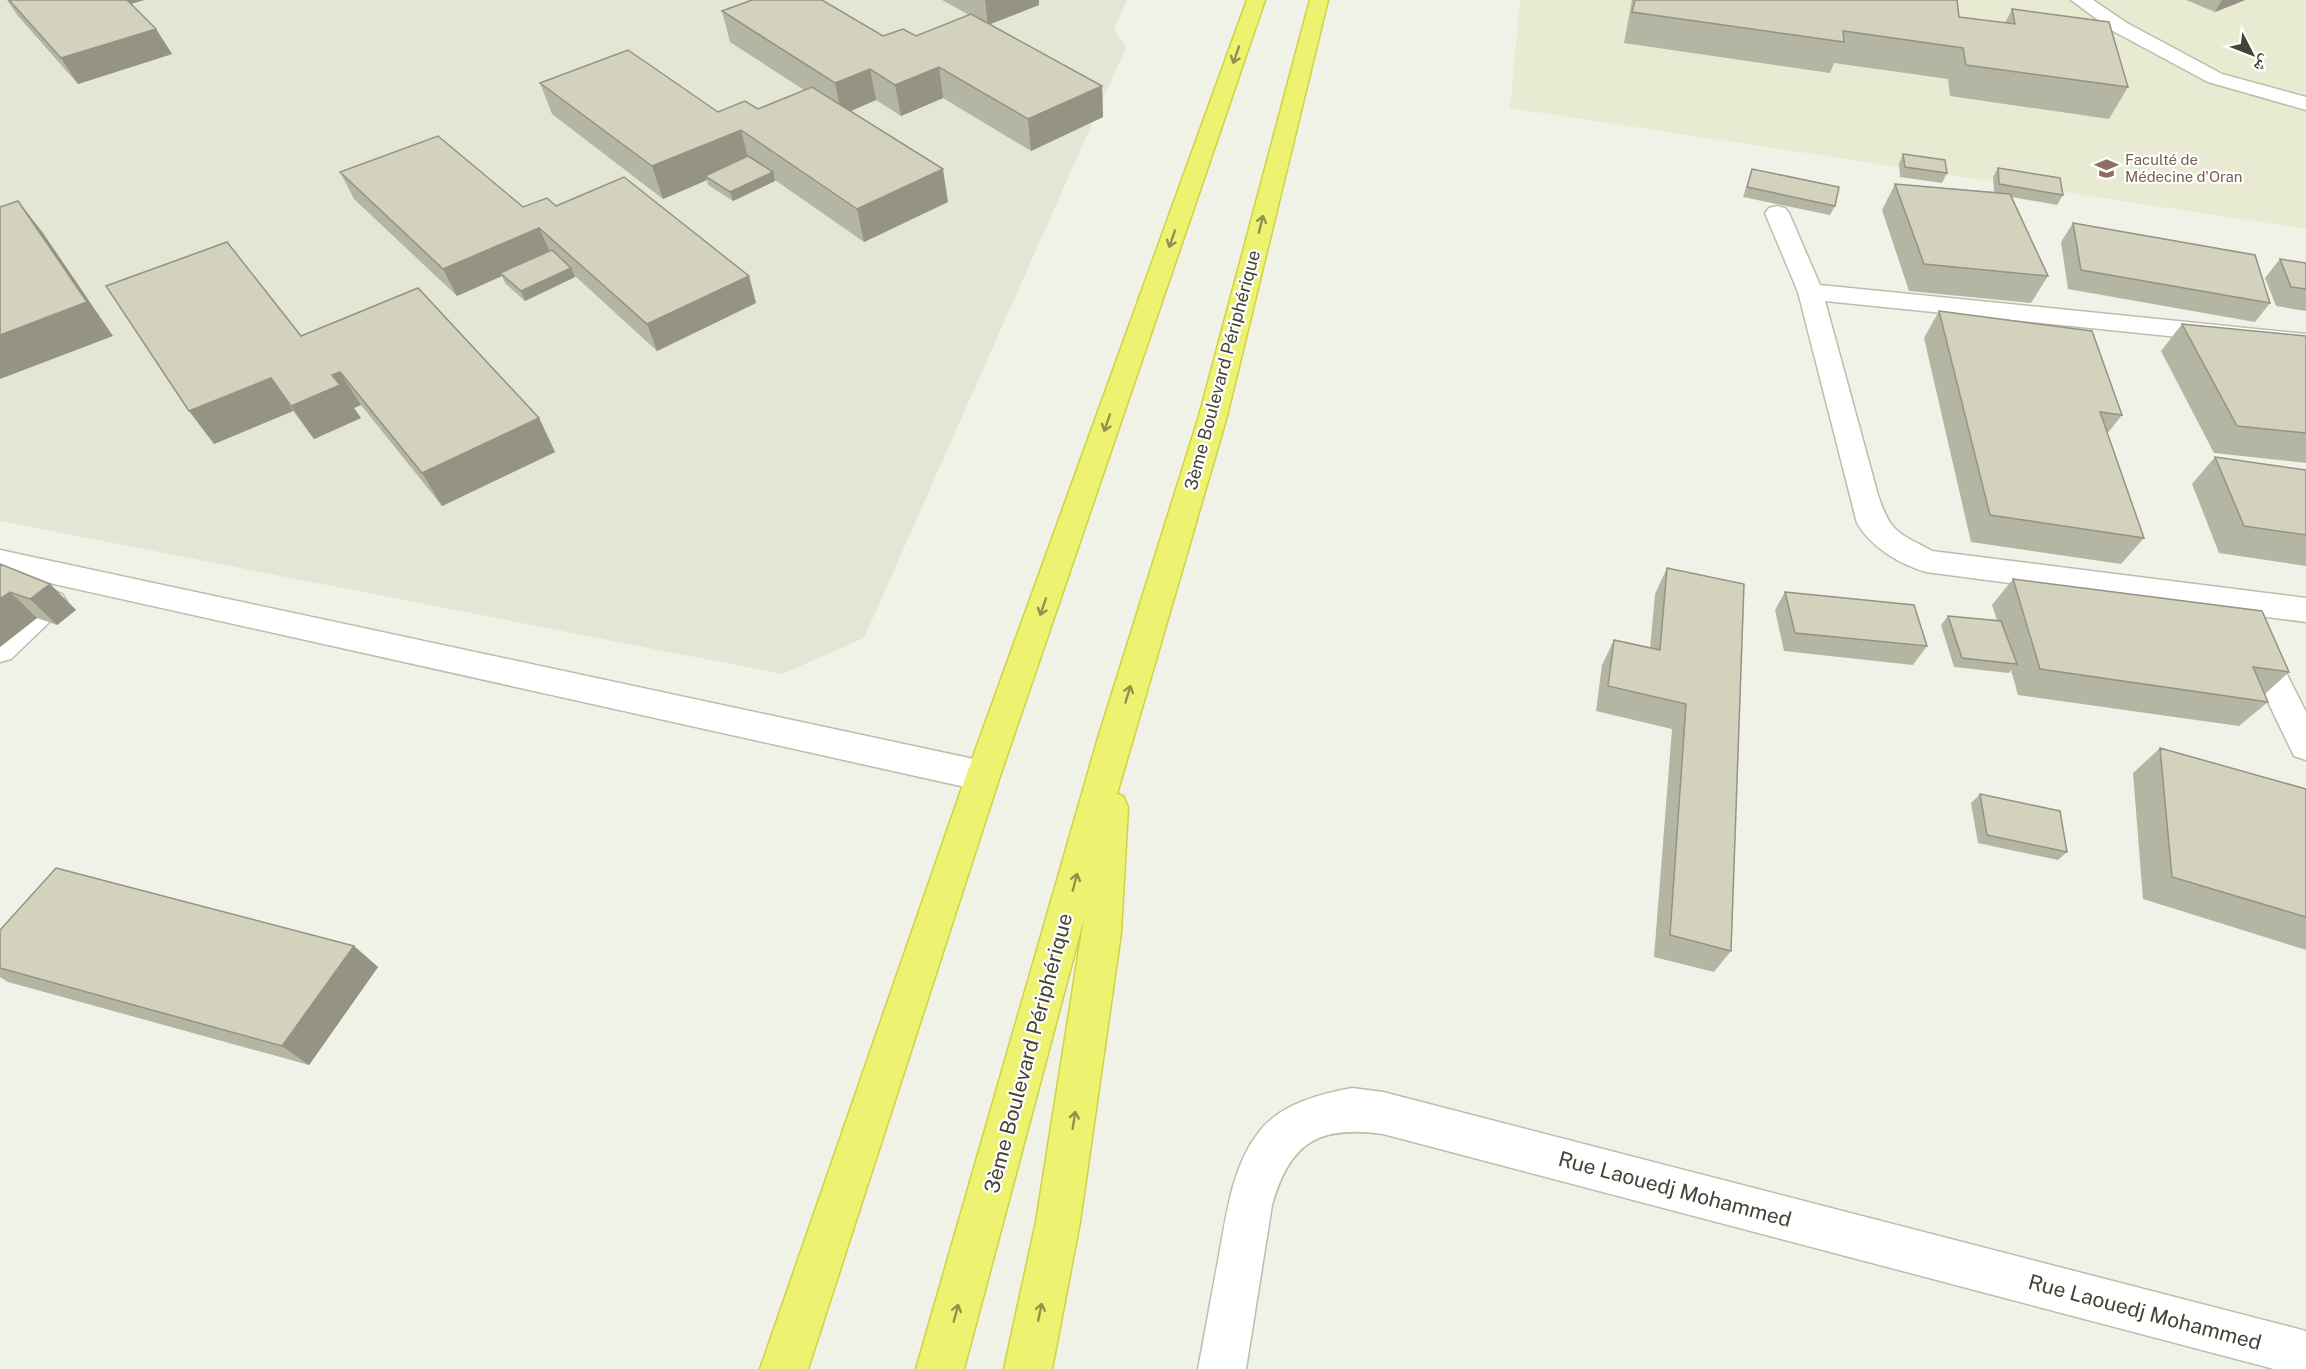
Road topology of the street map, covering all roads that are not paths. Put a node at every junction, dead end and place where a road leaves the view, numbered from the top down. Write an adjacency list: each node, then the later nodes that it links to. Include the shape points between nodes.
1 (1256, 0): 15 (highway, one-way to 15)
2 (2080, 0): 4 (street, via 2120,27 2215,78)
3 (1318, 3): 13 (highway, 3ème Boulevard Périphérique, one-way to 3, via 1213,416)
4 (2306, 104)
5 (1777, 213): 6 (street)
6 (1810, 292): 7 (street); 10 (street, via 1863,495 1872,523 1883,537 1926,561)
7 (2305, 344)
8 (0, 561): 9 (street)
9 (77, 577): 12 (street); 15 (street)
10 (2236, 602): 11 (street); 14 (street)
11 (2306, 610)
12 (0, 650)
13 (1115, 738): 20 (highway, 3ème Boulevard Périphérique, one-way to 13); 21 (highway, 3ème Boulevard Périphérique, one-way to 13, via 1058,1222 1102,933)
14 (2306, 746)
15 (983, 776): 16 (highway)
16 (866, 1126): 18 (highway); 19 (highway)
17 (2306, 1354): 22 (street, Rue Laouedj Mohammed, via 1383,1113 1352,1109 1323,1114 1298,1126 1274,1146 1258,1174)
18 (769, 1369)
19 (783, 1369)
20 (940, 1369)
21 (1028, 1369)
22 (1222, 1369)

